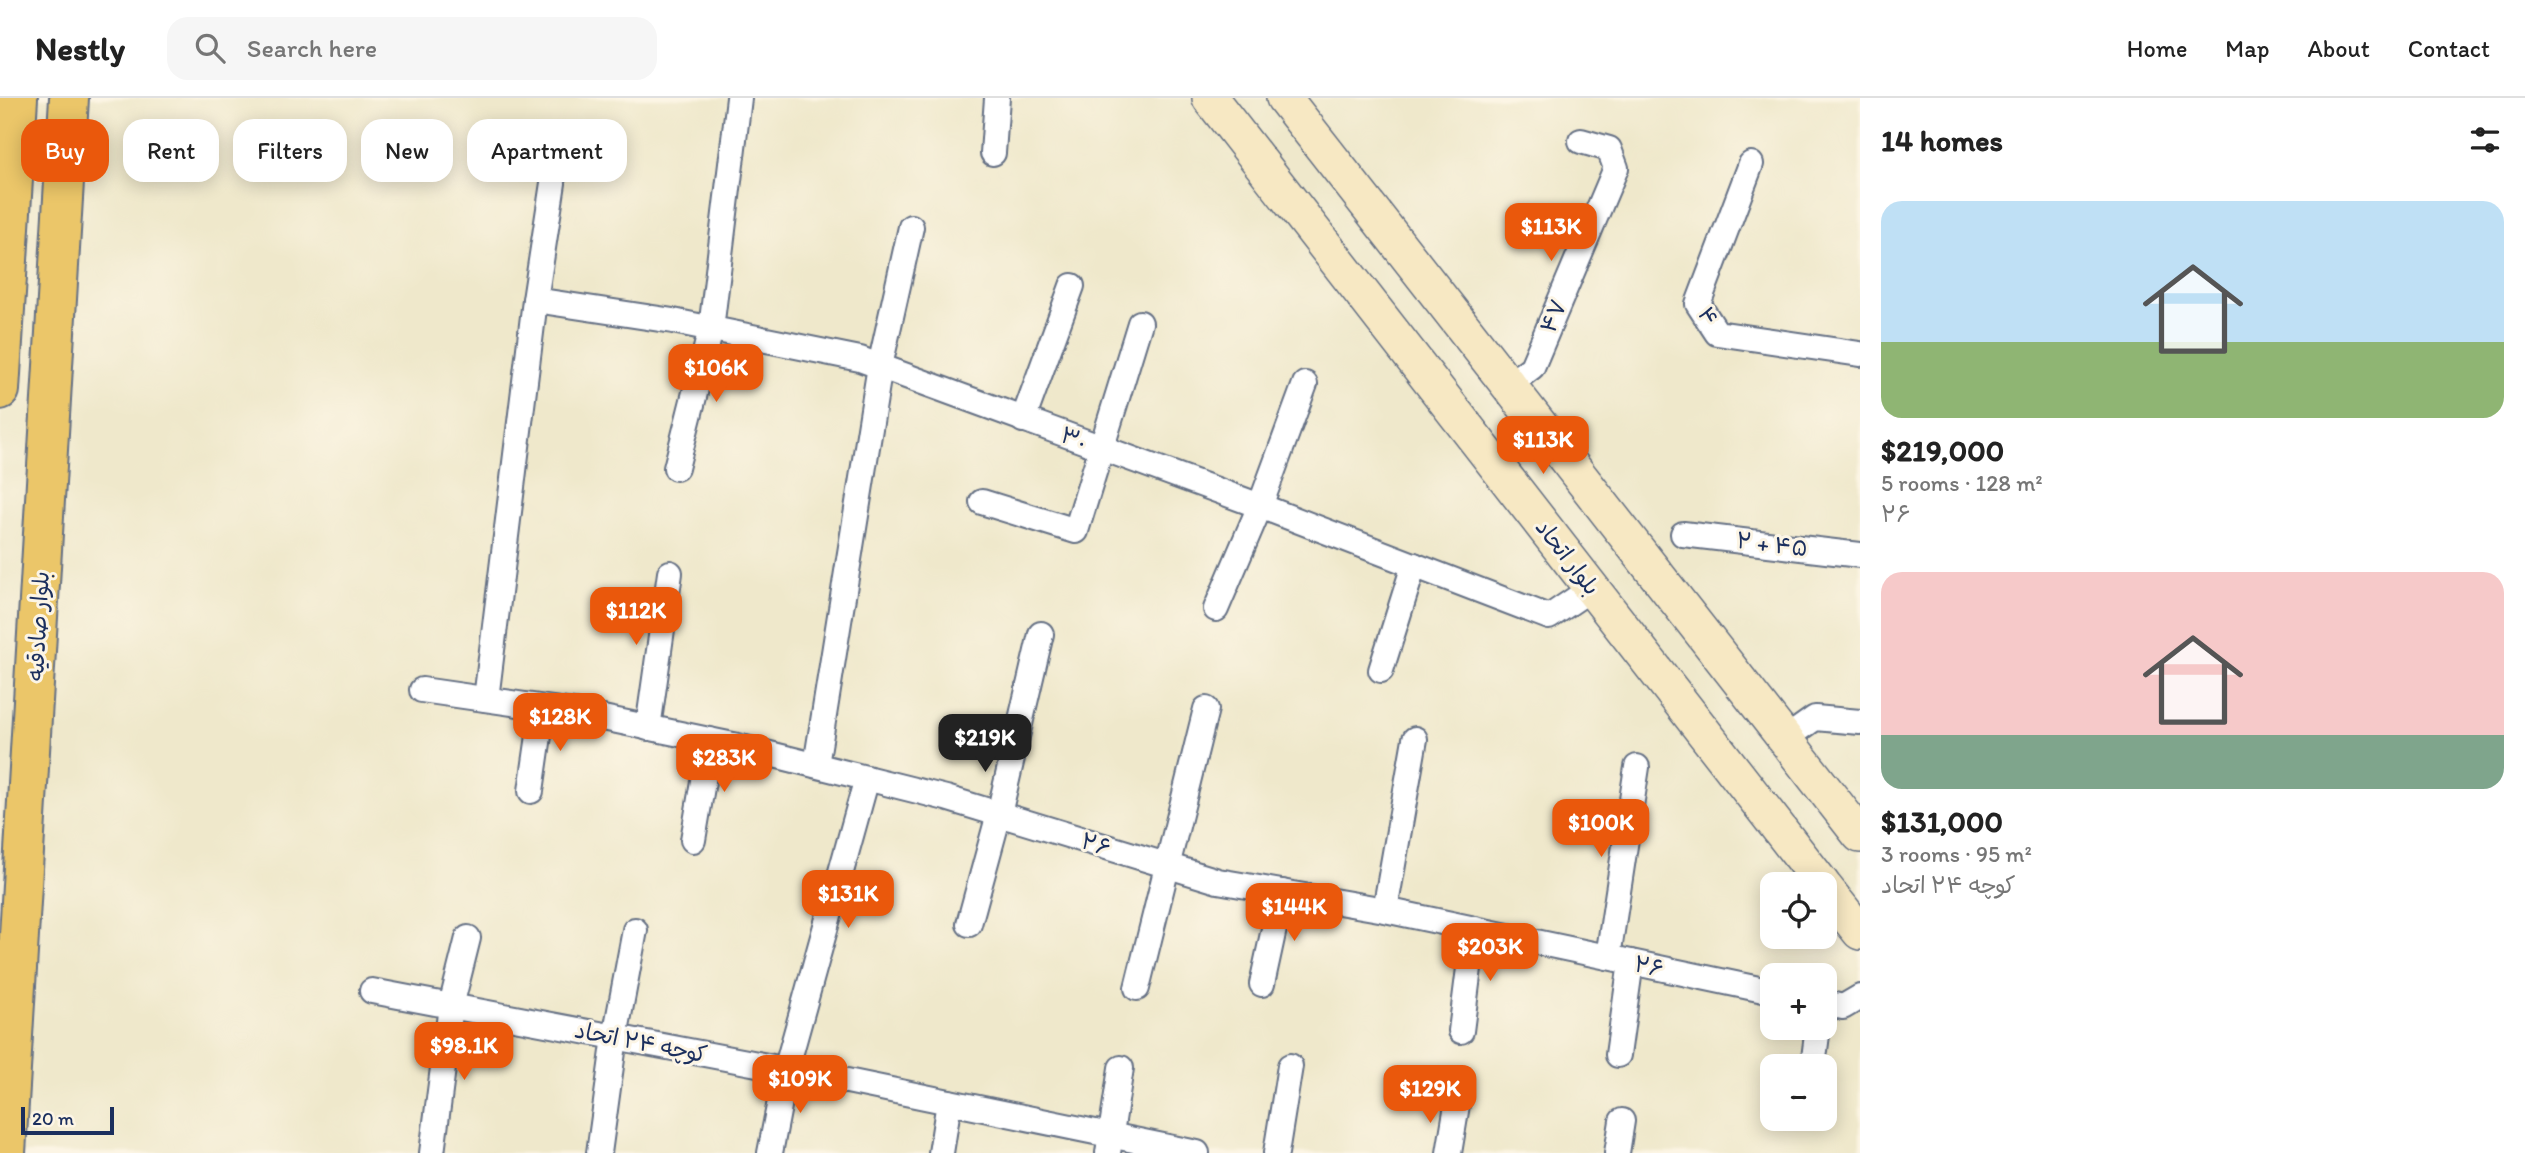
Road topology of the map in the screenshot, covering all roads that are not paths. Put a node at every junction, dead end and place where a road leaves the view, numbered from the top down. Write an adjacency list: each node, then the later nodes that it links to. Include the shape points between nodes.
1 (18, 98): 20 (main road)
2 (69, 98): 80 (main road, بلوار صادقیه)
3 (739, 98): 15 (street)
4 (997, 98): 8 (street)
5 (1210, 98): 25 (main road, بلوار اتحاد)
6 (1284, 98): 19 (main road)
7 (1581, 141): 19 (street, ۴۷, via 1609,149 1616,167 1532,367)
8 (993, 153)
9 (1751, 164): 16 (street, ۴, via 1698,304 1717,333)
10 (553, 183): 13 (street)
11 (911, 227): 17 (street)
12 (1072, 286): 21 (street)
13 (535, 300): 15 (street, ۳۰); 37 (street)
14 (1140, 323): 23 (street)
15 (711, 329): 17 (street, ۳۰); 24 (street)
16 (1860, 354)
17 (880, 366): 21 (street, ۳۰); 45 (street)
18 (1305, 384): 27 (street)
19 (1508, 385): 22 (main road)
20 (0, 390)
21 (1023, 420): 23 (street, ۳۰)
22 (1548, 436): 25 (main road); 44 (main road)
23 (1102, 448): 26 (street, via 1076,531); 27 (street, ۳۰)
24 (676, 468)
25 (1503, 473): 32 (main road, بلوار اتحاد)
26 (982, 502)
27 (1260, 506): 30 (street, ۳۰); 33 (street)
28 (1683, 534): 29 (street, ۲ + ۴۵)
29 (1860, 555)
30 (1414, 565): 32 (street, ۳۰, via 1549,617); 35 (street)
31 (670, 573): 41 (street)
32 (1592, 588): 53 (main road, بلوار اتحاد)
33 (1216, 609)
34 (1041, 634): 49 (street)
35 (1381, 670)
36 (422, 690): 37 (street, ۲۶)
37 (486, 699): 38 (street, ۲۶)
38 (543, 708): 41 (street, ۲۶); 48 (street)
39 (1206, 709): 52 (street)
40 (1860, 722): 44 (street, via 1815,718)
41 (648, 728): 43 (street, ۲۶)
42 (1415, 739): 56 (street)
43 (710, 740): 45 (street, ۲۶); 51 (street)
44 (1784, 740): 50 (main road)
45 (816, 765): 47 (street, ۲۶)
46 (1637, 767): 62 (street)
47 (867, 778): 49 (street, ۲۶); 75 (street)
48 (531, 791)
49 (999, 814): 52 (street, ۲۶); 57 (street)
50 (1860, 835)
51 (693, 840)
52 (1166, 866): 54 (street, ۲۶); 64 (street)
53 (1813, 872)
54 (1282, 892): 56 (street, ۲۶); 63 (street)
55 (1837, 903): 60 (main road, بلوار اتحاد)
56 (1385, 910): 58 (street, ۲۶)
57 (969, 924)
58 (1474, 929): 62 (street, ۲۶); 70 (street)
59 (635, 930): 71 (street)
60 (1860, 932)
61 (468, 937): 68 (street)
62 (1620, 960): 65 (street, ۲۶); 72 (street)
63 (1262, 984)
64 (1137, 988)
65 (1760, 989)
66 (372, 991): 68 (street, کوچه ۲۴ اتحاد)
67 (1860, 997): 69 (street)
68 (451, 1006): 71 (street, کوچه ۲۴ اتحاد); 81 (street)
69 (1837, 1006)
70 (1461, 1031)
71 (615, 1037): 75 (street, کوچه ۲۴ اتحاد); 82 (street)
72 (1618, 1055)
73 (1290, 1066): 86 (street)
74 (1121, 1068): 79 (street)
75 (786, 1070): 76 (street, کوچه ۲۴ اتحاد); 83 (street)
76 (949, 1102): 79 (street, کوچه ۲۴ اتحاد); 84 (street)
77 (1457, 1105): 87 (street)
78 (1622, 1121): 88 (street)
79 (1109, 1144): 85 (street, کوچه ۲۴ اتحاد)
80 (6, 1153)
81 (432, 1153)
82 (599, 1153)
83 (770, 1153)
84 (941, 1153)
85 (1197, 1153)
86 (1276, 1153)
87 (1449, 1153)
88 (1617, 1153)

